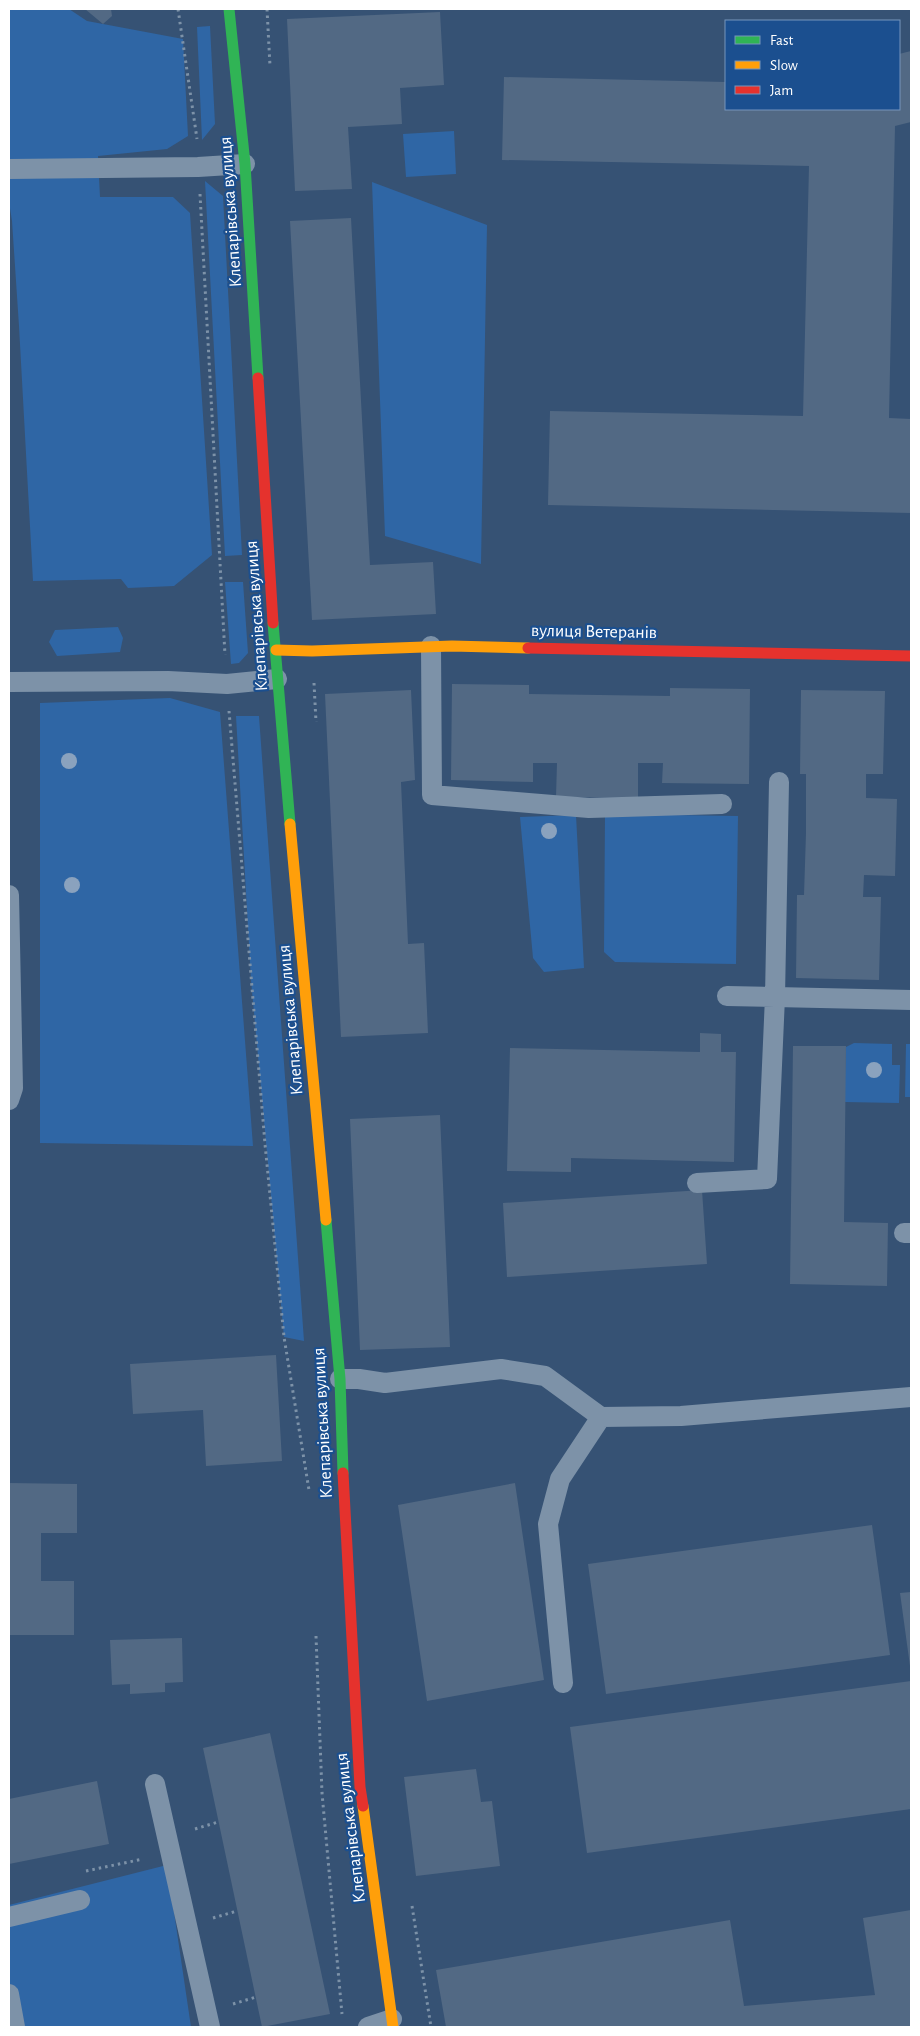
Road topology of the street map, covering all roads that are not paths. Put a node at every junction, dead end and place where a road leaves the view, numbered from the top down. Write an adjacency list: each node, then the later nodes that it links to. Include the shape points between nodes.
1 (228, 9): 2 (main road, Клепарівська вулиця)
2 (245, 164): 3 (lane); 5 (main road, Клепарівська вулиця)
3 (9, 169)
4 (431, 646): 5 (main road, вулиця Ветеранів); 6 (main road, вулиця Ветеранів); 10 (lane, via 432,795 589,808)
5 (276, 650): 7 (main road, Клепарівська вулиця)
6 (911, 656)
7 (277, 680): 8 (lane, via 227,684); 17 (main road, Клепарівська вулиця)
8 (9, 682)
9 (779, 782): 13 (lane)
10 (722, 804)
11 (9, 894): 15 (lane, via 13,1088)
12 (727, 996): 13 (lane)
13 (775, 997): 14 (lane); 16 (lane, via 767,1179)
14 (911, 1000)
15 (9, 1100)
16 (697, 1183)
17 (340, 1380): 19 (lane, via 384,1383 501,1369 545,1376); 25 (main road, Клепарівська вулиця, via 344,1518 360,1787)
18 (911, 1397): 19 (lane, via 680,1416)
19 (601, 1417): 20 (lane, via 560,1479 548,1524)
20 (563, 1683)
21 (155, 1784): 27 (lane)
22 (80, 1900): 23 (lane)
23 (9, 1917)
24 (9, 1994): 26 (lane)
25 (393, 2023): 28 (lane)
26 (15, 2027)
27 (210, 2027)
28 (368, 2027)

